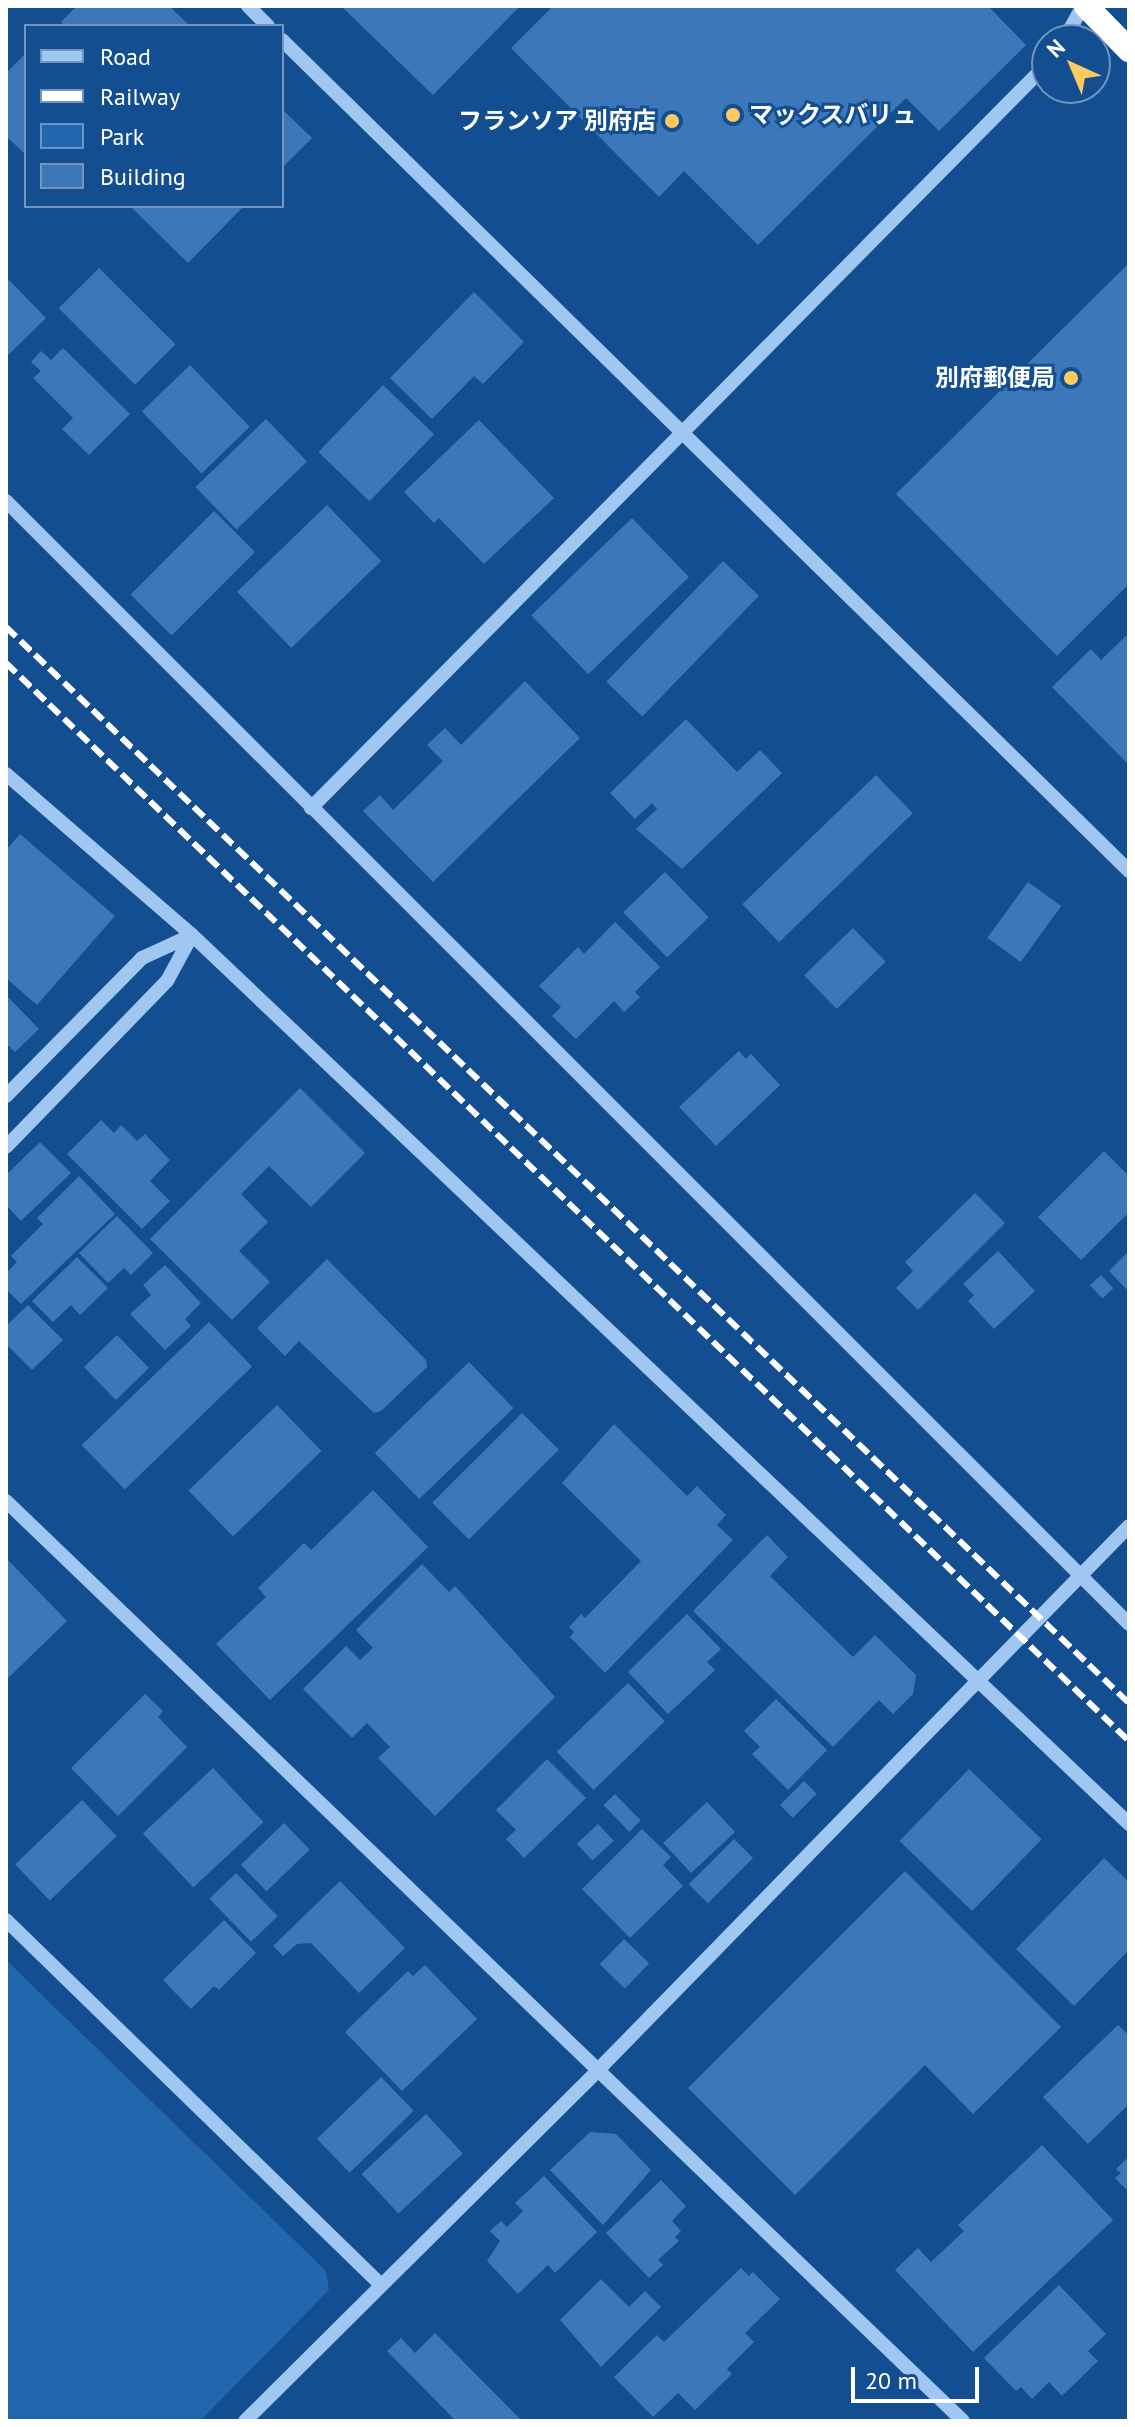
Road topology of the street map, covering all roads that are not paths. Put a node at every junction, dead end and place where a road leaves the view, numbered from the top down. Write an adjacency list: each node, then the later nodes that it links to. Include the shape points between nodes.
1 (248, 6): 3 (street)
2 (1084, 6): 4 (street); 6 (highway)
3 (266, 24)
4 (1073, 24)
5 (284, 42): 8 (street)
6 (1129, 50)
7 (1031, 80): 8 (street)
8 (683, 434): 11 (street); 12 (street)
9 (6, 501): 11 (street)
10 (6, 774): 13 (street)
11 (311, 808): 18 (street)
12 (1129, 871)
13 (192, 935): 14 (street, via 142,958); 15 (street, via 167,981); 20 (street)
14 (6, 1096)
15 (6, 1147)
16 (6, 1501): 23 (street)
17 (1129, 1526): 18 (street)
18 (1079, 1576): 19 (street); 20 (street)
19 (1129, 1624)
20 (981, 1682): 21 (street); 23 (street)
21 (1129, 1824)
22 (6, 1920): 24 (street)
23 (598, 2070): 24 (street); 26 (street)
24 (380, 2284): 25 (street)
25 (245, 2421)
26 (963, 2421)

